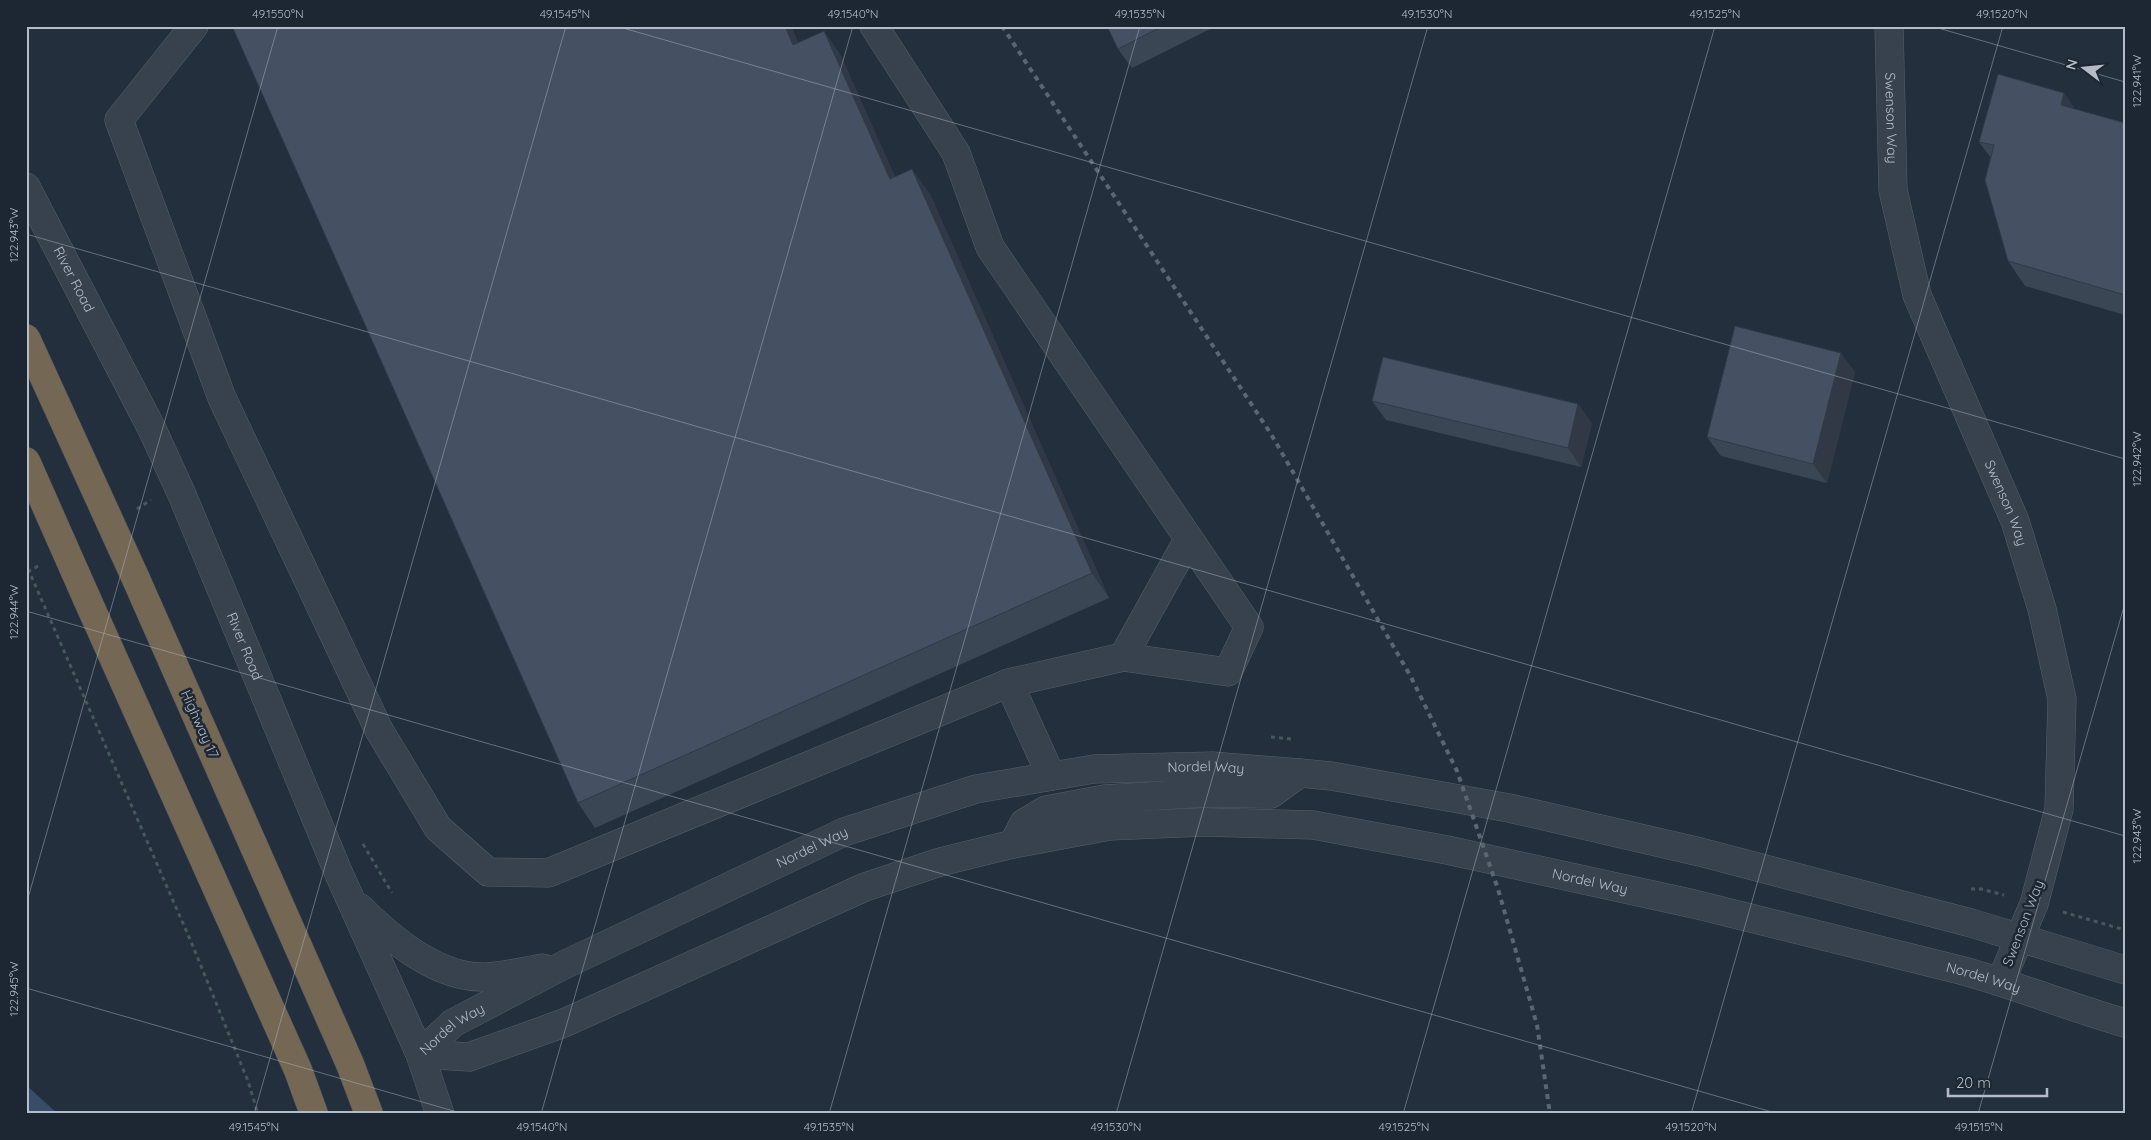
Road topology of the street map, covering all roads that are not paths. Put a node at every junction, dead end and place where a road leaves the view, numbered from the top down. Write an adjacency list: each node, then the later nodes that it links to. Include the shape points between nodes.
1 (194, 26): 9 (street, via 119,120 222,398 379,730 438,828 488,872 548,873)
2 (874, 26): 7 (street, via 956,153 990,247)
3 (1889, 26): 14 (street, Swenson Way, via 1892,190 1917,295 2015,520 2042,609 2062,699 2059,809 2034,904)
4 (26, 188): 13 (street, River Road, via 160,446)
5 (26, 338): 21 (highway, Highway 17, bridge, via 136,578)
6 (26, 461): 20 (highway, bridge, via 298,1070)
7 (1188, 540): 8 (street); 8 (street, via 1249,627 1228,672)
8 (1123, 657): 9 (street)
9 (1009, 683): 11 (street)
10 (1300, 773): 11 (street, Nordel Way, via 1212,766 1094,769); 12 (street, via 1272,794 1202,793 1105,799 1046,810 1024,823); 14 (street, Nordel Way, via 1518,810 1700,852)
11 (1051, 776): 15 (street, Nordel Way, via 976,789 844,832)
12 (1013, 844): 17 (street, Nordel Way, via 1110,826 1204,822 1313,825 1447,850 1694,904); 19 (street, Nordel Way, via 940,862 865,887 564,1023 468,1057)
13 (349, 897): 15 (street, via 383,931 417,956 460,973 484,977); 19 (street, River Road)
14 (2020, 938): 16 (street, Nordel Way); 17 (street, Swenson Way)
15 (564, 965): 19 (street, Nordel Way, via 453,1023)
16 (2125, 970)
17 (2001, 981): 18 (street, Nordel Way, via 2081,1011)
18 (2125, 1023)
19 (420, 1054): 22 (street, River Road)
20 (314, 1114)
21 (369, 1114)
22 (440, 1114)

